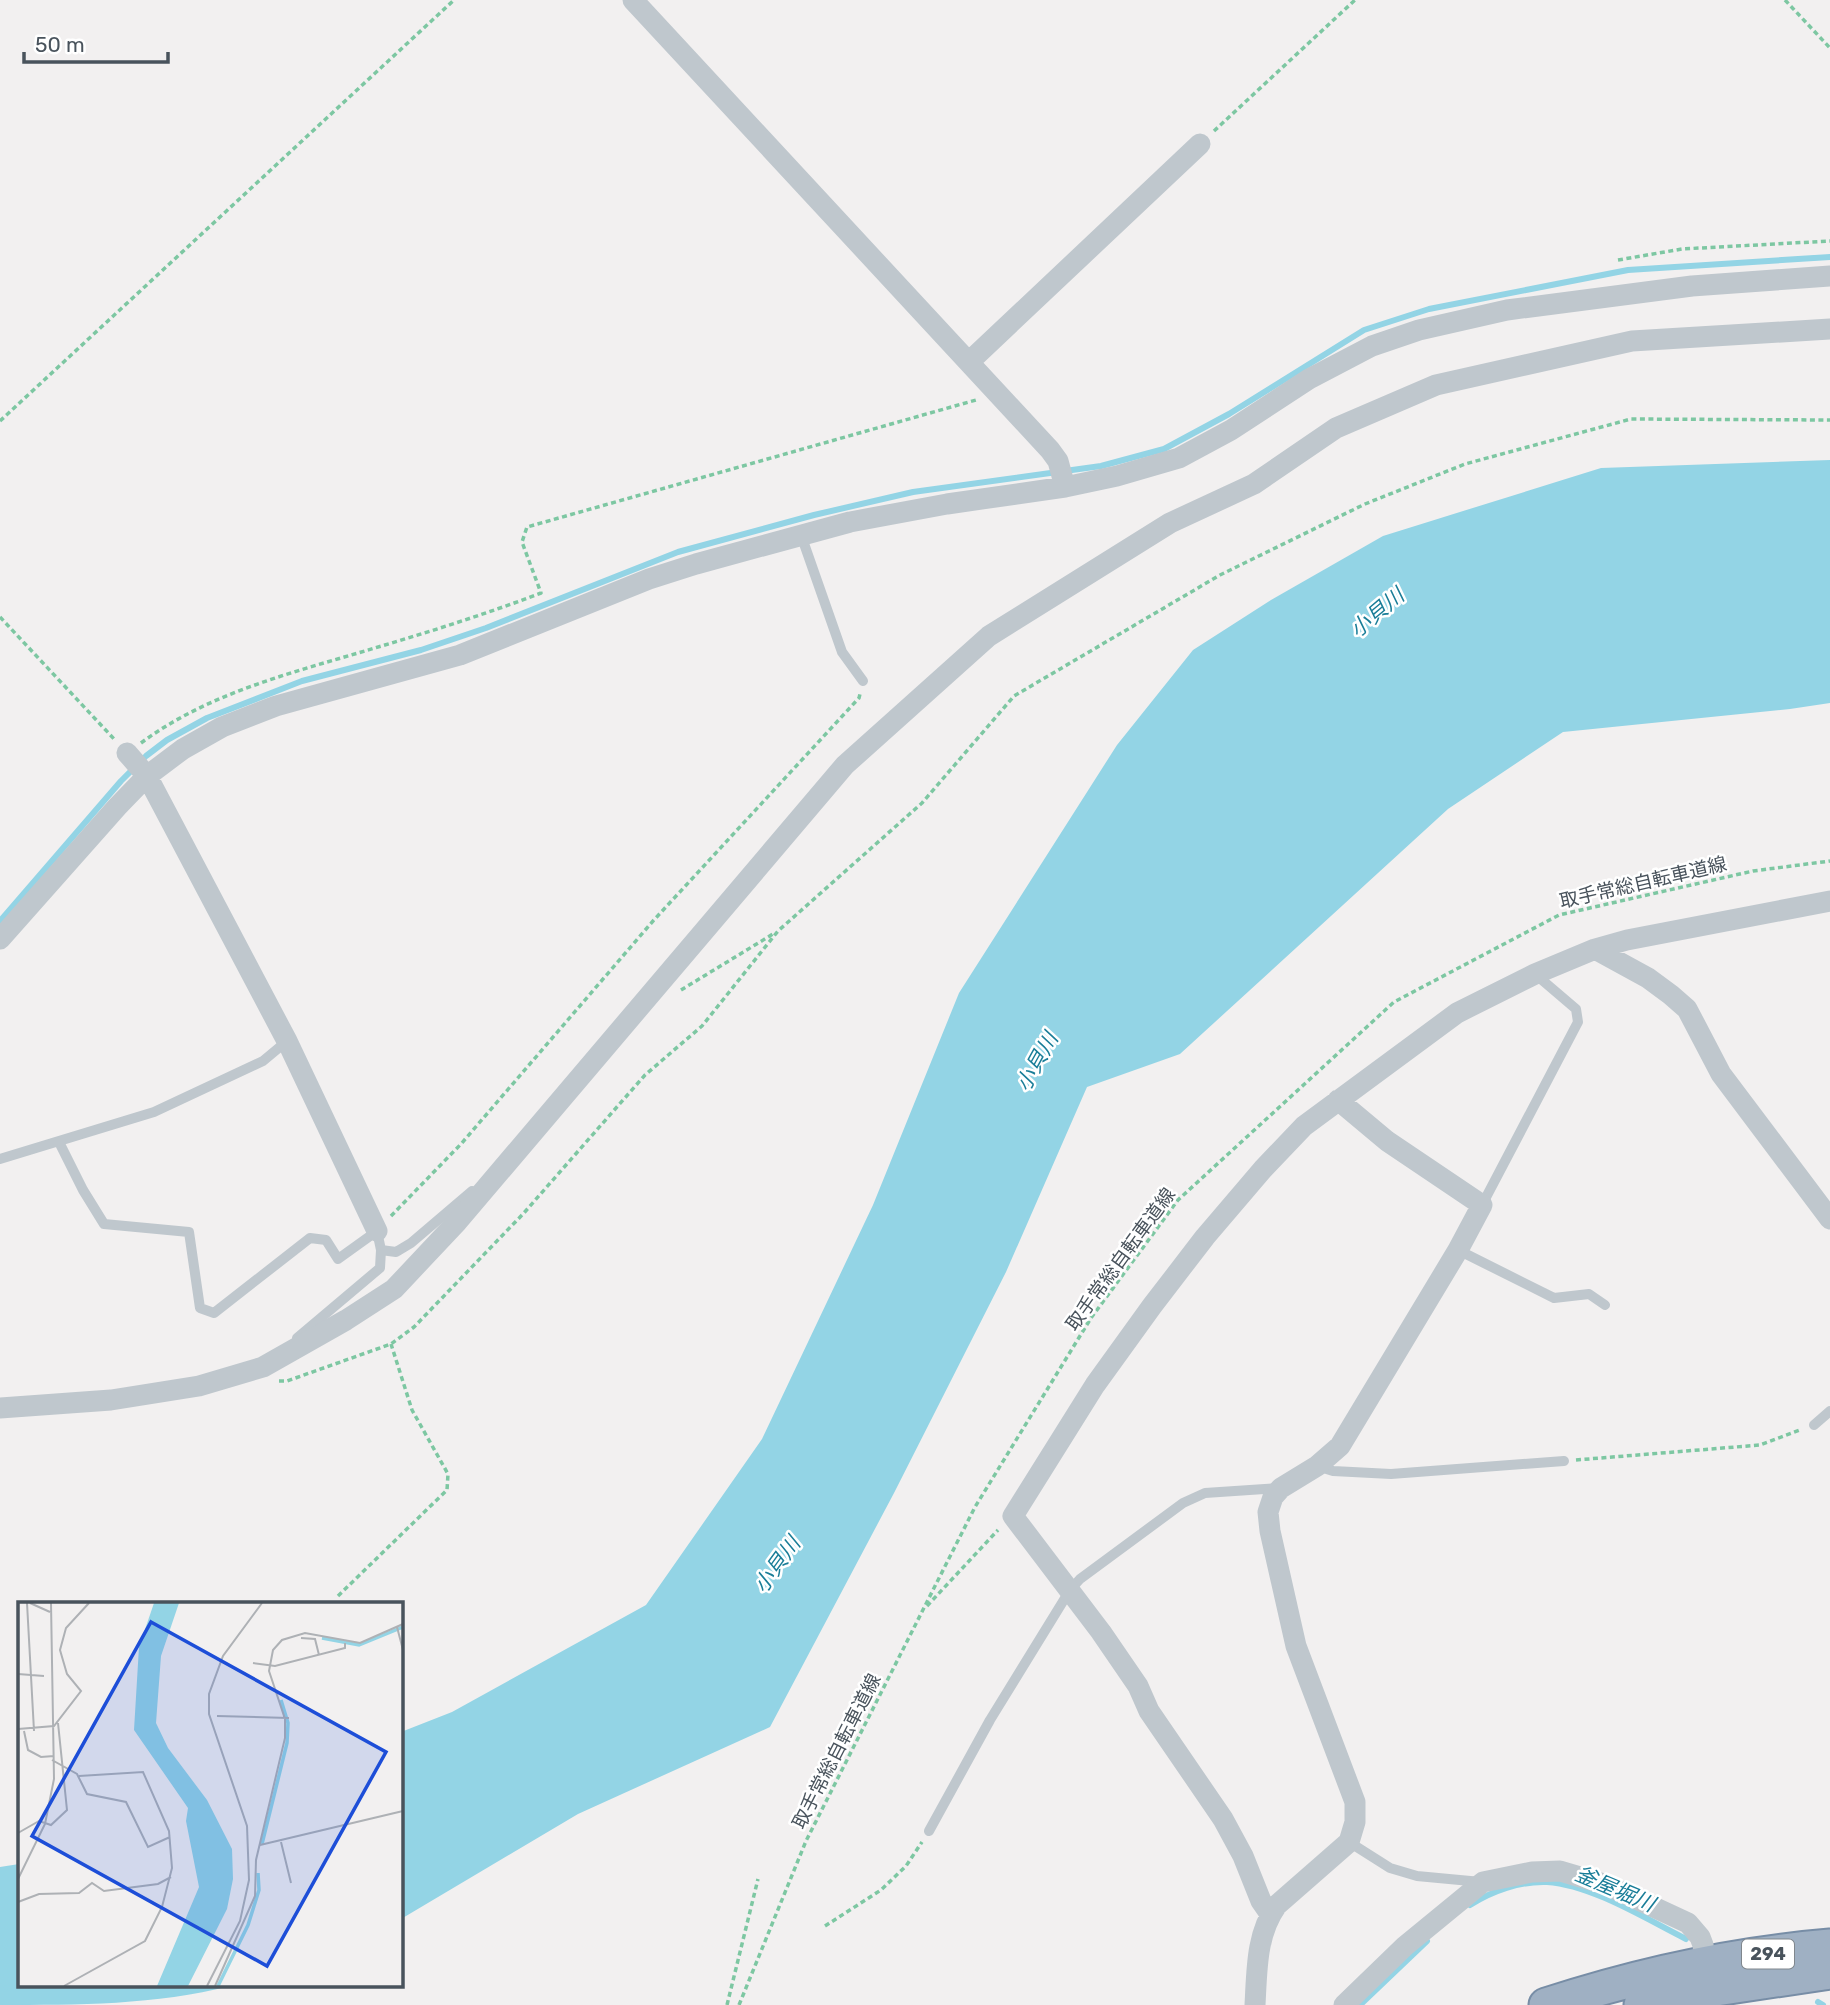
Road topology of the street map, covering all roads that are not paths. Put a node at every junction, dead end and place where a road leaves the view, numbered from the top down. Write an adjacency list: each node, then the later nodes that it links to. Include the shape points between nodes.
1 (633, 0): 5 (street)
2 (1200, 144): 5 (street)
3 (1830, 276): 6 (street, via 1692,286 1507,310 1419,330 1340,362 1179,458)
4 (1830, 329): 17 (street, via 1632,341 1436,386 1336,428 1254,484 1170,523 989,636 845,765)
5 (970, 362): 6 (street, via 1058,461)
6 (1065, 487): 7 (street, via 947,503)
7 (801, 535): 8 (lane, via 842,652); 9 (street, via 649,579 460,655 276,706 222,727 183,749)
8 (863, 681)
9 (136, 764): 11 (street, via 117,807); 14 (street)
10 (1830, 901): 12 (street)
11 (0, 939)
12 (1595, 949): 13 (street); 20 (street, via 1648,978 1687,1009 1721,1074)
13 (1535, 974): 15 (street, via 1457,1013); 19 (lane, via 1576,1009 1578,1022)
14 (287, 1041): 16 (lane, via 263,1062 154,1112); 21 (street)
15 (1338, 1100): 19 (street, via 1387,1141); 31 (street, via 1304,1126 1263,1168 1182,1267 1095,1385 1013,1516)
16 (59, 1142): 18 (lane); 21 (lane, via 104,1224 189,1232 200,1308 214,1313 310,1238 326,1240 338,1259)
17 (513, 1156): 21 (lane, via 411,1243 396,1252); 24 (street, via 394,1289)
18 (0, 1159)
19 (1482, 1205): 22 (street)
20 (1830, 1219)
21 (379, 1240): 24 (lane, via 380,1268)
22 (1458, 1251): 23 (lane, via 1553,1298 1589,1294); 29 (street, via 1340,1446)
23 (1605, 1305)
24 (258, 1369): 25 (street, via 199,1386 111,1400)
25 (0, 1408)
26 (1830, 1411): 27 (lane)
27 (1814, 1425)
28 (1564, 1461): 29 (lane, via 1391,1474)
29 (1317, 1466): 30 (street)
30 (1281, 1488): 31 (lane, via 1205,1493 1184,1503); 33 (street, via 1268,1512 1270,1531 1296,1646 1355,1802)
31 (1070, 1590): 32 (lane); 35 (street, via 1223,1819)
32 (929, 1831)
33 (1349, 1842): 34 (lane, via 1390,1868 1417,1876); 35 (street)
34 (1483, 1882): 38 (street, via 1560,1871 1604,1884 1688,1923 1700,1937); 40 (street, via 1405,1946)
35 (1270, 1914): 39 (street, via 1258,1957)
36 (1830, 1946): 38 (highway, 294)
37 (1830, 1972): 38 (highway, 294)
38 (1703, 1986): 41 (highway, 294, via 1602,1987); 42 (highway, 294)
39 (1255, 2005)
40 (1344, 2005)
41 (1546, 2005)
42 (1641, 2005)

